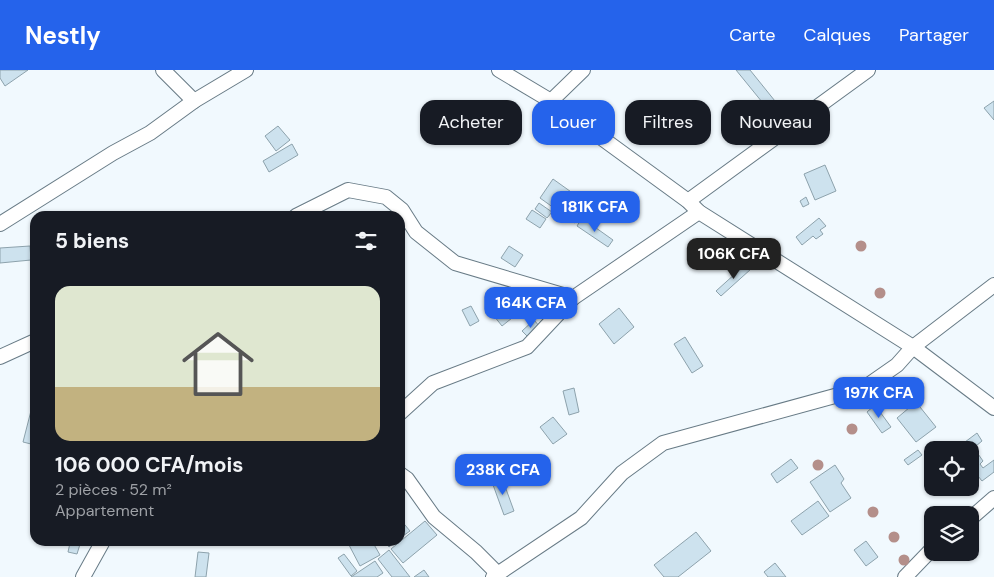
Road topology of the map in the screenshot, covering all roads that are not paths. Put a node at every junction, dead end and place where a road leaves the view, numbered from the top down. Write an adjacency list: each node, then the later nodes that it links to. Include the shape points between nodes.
1 (163, 70): 8 (street)
2 (246, 70): 8 (street)
3 (499, 70): 6 (street)
4 (583, 70): 7 (street)
5 (868, 70): 10 (street)
6 (549, 100)
7 (552, 100)
8 (194, 101): 15 (street, via 150,133)
9 (611, 145): 10 (street)
10 (688, 201): 13 (street)
11 (306, 211): 12 (street, via 348,190 386,197)
12 (403, 211)
13 (699, 212): 17 (street); 19 (street)
14 (405, 215): 17 (street, via 416,232 455,263)
15 (0, 224)
16 (994, 285): 19 (street)
17 (573, 298): 22 (street, via 527,347 434,383)
18 (30, 343): 20 (street)
19 (913, 347): 21 (street); 28 (street, via 897,365 864,388 663,443 622,473 581,518)
20 (0, 357)
21 (994, 408)
22 (405, 409)
23 (405, 478): 28 (street, via 434,517 476,552)
24 (994, 498): 25 (street)
25 (979, 511)
26 (100, 546): 29 (street)
27 (924, 558): 30 (street)
28 (495, 575)
29 (83, 577)
30 (906, 577)

